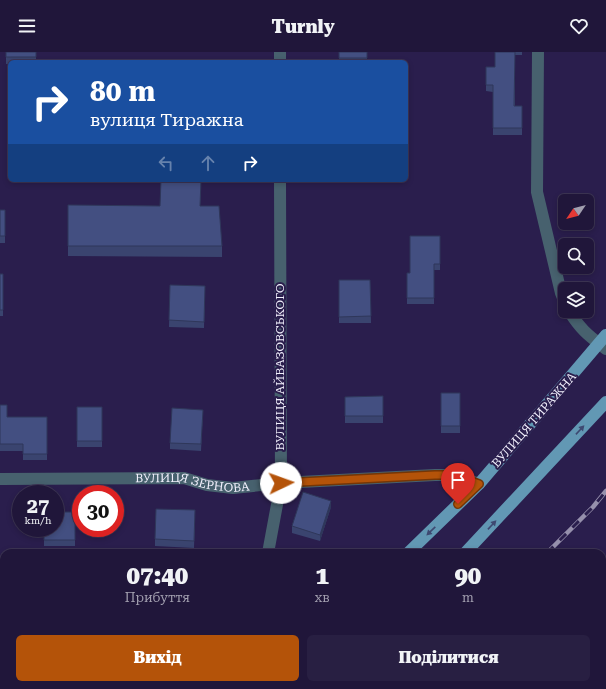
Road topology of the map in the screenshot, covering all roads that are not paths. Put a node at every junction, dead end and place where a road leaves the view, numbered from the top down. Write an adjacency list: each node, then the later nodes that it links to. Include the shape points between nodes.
1 (538, 52): 3 (street, via 537,192)
2 (280, 182): 8 (street, ВУЛИЦЯ АЙВАЗОВСЬКОГО)
3 (558, 284)
4 (574, 318): 5 (street, via 586,334)
5 (604, 342): 9 (main road, ВУЛИЦЯ ТИРАЖНА)
6 (606, 402): 12 (main road, one-way to 6)
7 (0, 479): 8 (street, ВУЛИЦЯ ЗЕРНОВА, via 184,478 207,485 233,488)
8 (281, 483): 9 (street, ВУЛИЦЯ ЗЕРНОВА, via 454,475); 10 (street, ВУЛИЦЯ АЙВАЗОВСЬКОГО)
9 (479, 484): 11 (main road, ВУЛИЦЯ ТИРАЖНА, one-way to 11)
10 (269, 549)
11 (412, 549)
12 (469, 549)

